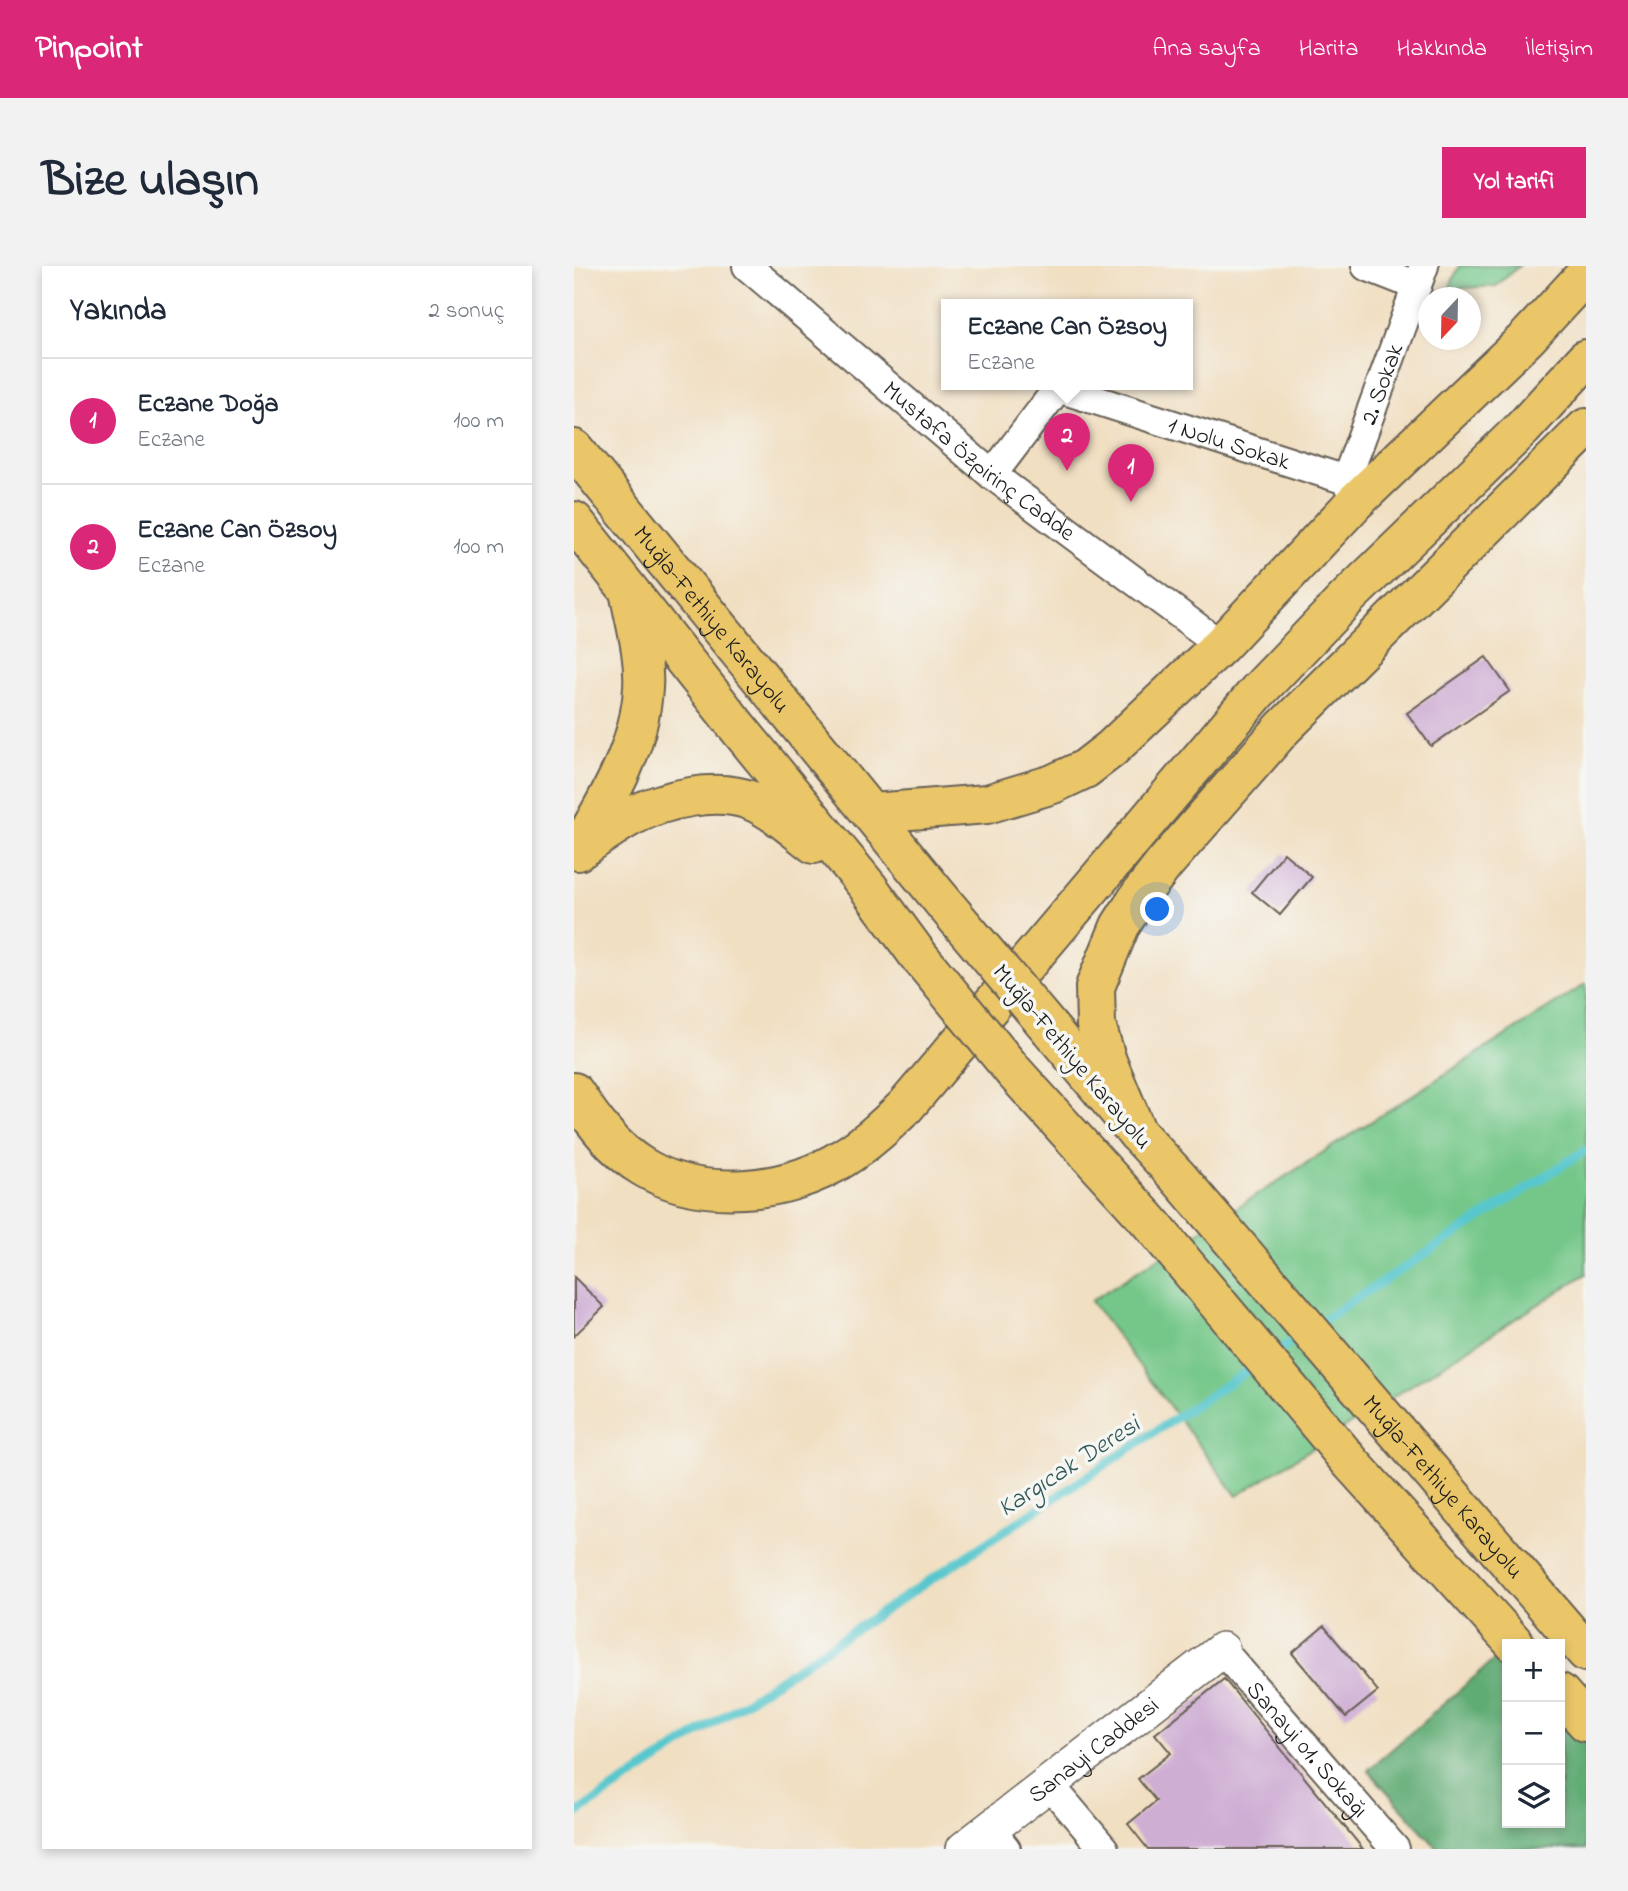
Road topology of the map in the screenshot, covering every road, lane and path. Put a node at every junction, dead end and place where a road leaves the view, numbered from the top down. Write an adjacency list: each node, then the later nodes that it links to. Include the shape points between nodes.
1 (1366, 266): 4 (street)
2 (753, 268): 10 (street, Mustafa Özpirinç Cadde)
3 (1586, 274): 11 (highway, via 1527,338)
4 (1420, 276): 11 (street, 2. Sokak)
5 (1586, 359): 18 (highway, via 1523,428 1258,691 914,1097 872,1138 809,1176 771,1186 705,1188 642,1167 614,1144)
6 (1056, 390): 10 (street, 1 Nolu Sokak)
7 (1067, 390): 11 (street, 1 Nolu Sokak)
8 (1586, 428): 19 (highway, via 1283,728 1165,863 1120,926 1094,987 1096,1026)
9 (574, 449): 15 (highway, Muğla-Fethiye Karayolu)
10 (992, 475): 14 (street, Mustafa Özpirinç Cadde)
11 (1351, 490): 14 (highway)
12 (574, 521): 13 (highway, Muğla-Fethiye Karayolu)
13 (628, 587): 16 (highway, via 642,651 643,689 626,763); 17 (highway, Muğla-Fethiye Karayolu)
14 (1221, 645): 15 (highway, via 1111,749 1074,774 987,804)
15 (872, 813): 19 (highway, Muğla-Fethiye Karayolu, bridge)
16 (576, 854): 17 (highway, via 633,815 664,803 729,795 752,801 780,817)
17 (868, 887): 20 (highway, Muğla-Fethiye Karayolu, bridge, via 1014,1072 1149,1221 1352,1464)
18 (574, 1093)
19 (1136, 1133): 22 (highway, Muğla-Fethiye Karayolu)
20 (1511, 1639)
21 (1222, 1650): 25 (street, Sanayi Caddesi); 28 (street, Sanayi 01. Sokağı)
22 (1586, 1652)
23 (1565, 1699): 24 (highway)
24 (1586, 1722)
25 (1050, 1785): 26 (street, Sanayi Caddesi); 27 (street)
26 (987, 1842)
27 (1104, 1849)
28 (1395, 1849)

